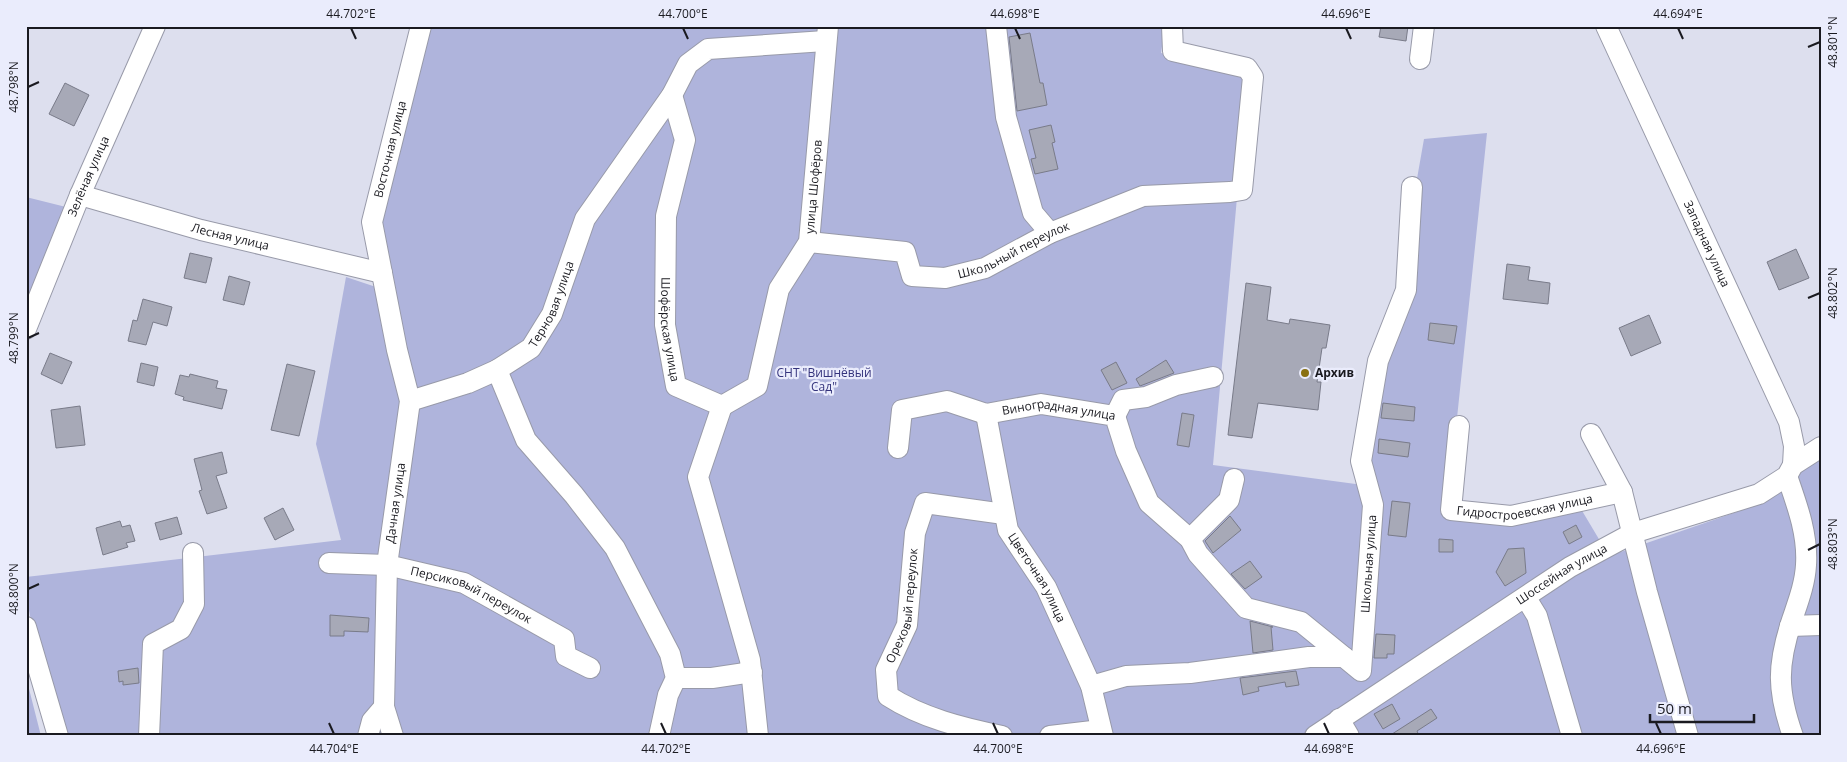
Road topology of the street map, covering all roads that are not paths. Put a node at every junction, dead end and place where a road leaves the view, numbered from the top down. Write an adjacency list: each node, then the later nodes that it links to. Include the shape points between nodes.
1 (154, 26): 11 (street, Зелёная улица)
2 (421, 26): 14 (street, Восточная улица, via 372,222)
3 (996, 26): 12 (street, via 1006,117 1033,213)
4 (1172, 26): 12 (street, Школьный переулок, via 1173,51 1247,68 1253,78 1242,190 1143,196)
5 (1424, 26): 8 (street)
6 (1606, 26): 26 (street, Западная улица, via 1790,422 1794,446)
7 (826, 34): 9 (street, Терновая улица, via 708,49 688,64); 13 (street, улица Шофёров)
8 (1420, 59)
9 (672, 95): 16 (street, Терновая улица, via 585,219 552,314 531,348); 19 (street, Шофёрская улица, via 685,140 666,216 665,326 676,386)
10 (1412, 187): 41 (street, Школьная улица, via 1406,290 1378,361 1361,461 1373,505)
11 (80, 196): 14 (street, Лесная улица, via 201,230); 15 (street, Зелёная улица)
12 (1050, 232): 13 (street, Школьный переулок, via 984,268 945,278 912,276 905,252)
13 (809, 242): 19 (street, улица Шофёров, via 779,289 757,386)
14 (382, 273): 18 (street, Дачная улица)
15 (26, 329)
16 (496, 370): 18 (street, Терновая улица, via 468,383); 43 (street, via 526,440 615,548 670,654)
17 (1213, 377): 21 (street, via 1176,385 1146,397 1123,400)
18 (410, 401): 34 (street, Дачная улица)
19 (722, 406): 42 (street, via 698,477)
20 (986, 414): 21 (street, Виноградная улица, via 1041,404); 25 (street, Виноградная улица, via 947,401 902,410); 29 (street, Цветочная улица)
21 (1115, 416): 31 (street, Виноградная улица, via 1149,503)
22 (1459, 426): 28 (street, Гидростроевская улица, via 1452,510 1511,516)
23 (1591, 434): 28 (street)
24 (1821, 446): 26 (street, Шоссейная улица)
25 (898, 448)
26 (1790, 471): 30 (street, Шоссейная улица, via 1759,494 1742,501); 37 (street, Западная улица, via 1802,518 1806,564 1804,582)
27 (1234, 479): 31 (street, via 1229,500)
28 (1622, 492): 30 (street)
29 (1004, 514): 44 (street, Цветочная улица, via 1008,530 1046,587); 55 (street, Ореховый переулок, via 925,502 915,533 907,625 886,670 888,696 904,707 963,728)
30 (1633, 533): 35 (street, Шоссейная улица, via 1570,566); 59 (street)
31 (1190, 539): 39 (street, Виноградная улица, via 1198,554 1246,608 1300,622)
32 (193, 553): 50 (street, via 194,604 181,628 153,644)
33 (329, 563): 34 (street, Персиковый переулок)
34 (387, 566): 40 (street, Персиковый переулок, via 464,583 564,639 566,656); 46 (street, Дачная улица)
35 (1526, 598): 45 (street, Шоссейная улица); 58 (street, via 1538,616)
36 (1821, 625): 37 (street)
37 (1790, 626): 60 (street, Западная улица, via 1780,683 1781,698)
38 (26, 627): 49 (street)
39 (1344, 657): 41 (street); 44 (street, via 1310,656 1199,672 1126,676)
40 (590, 668)
41 (1361, 671): 45 (street)
42 (752, 672): 43 (street, via 712,678); 54 (street)
43 (676, 678): 53 (street, via 668,695)
44 (1091, 686): 48 (street, Цветочная улица)
45 (1372, 697): 47 (street, Шоссейная улица)
46 (384, 708): 51 (street, via 372,721); 52 (street, Дачная улица)
47 (1344, 728): 57 (street, Шоссейная улица)
48 (1102, 733): 56 (street)
49 (58, 736)
50 (149, 736)
51 (368, 736)
52 (393, 736)
53 (659, 736)
54 (758, 736)
55 (1002, 736)
56 (1050, 736)
57 (1315, 736)
58 (1572, 736)
59 (1688, 736)
60 (1793, 736)

